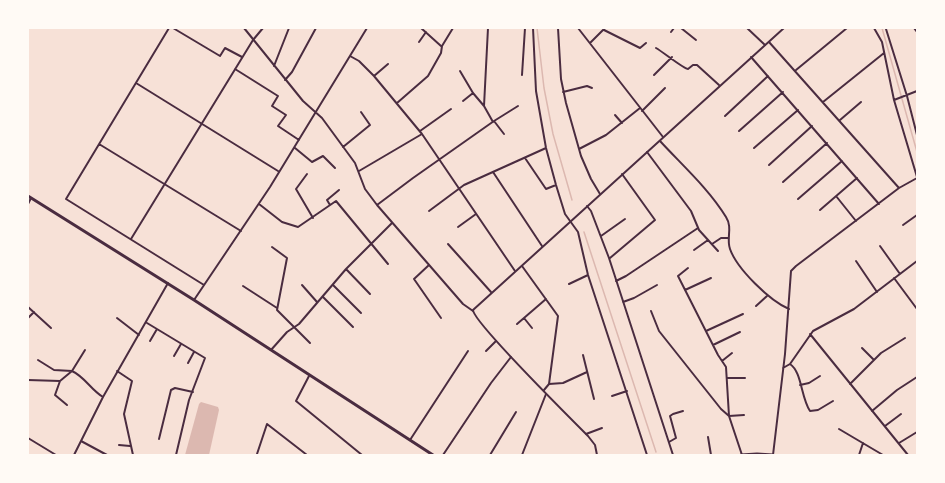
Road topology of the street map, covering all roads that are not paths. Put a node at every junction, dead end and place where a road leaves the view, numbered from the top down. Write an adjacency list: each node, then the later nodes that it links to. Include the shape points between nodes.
1 (169, 28): 51 (street)
2 (173, 28): 38 (street, via 220,56 225,48)
3 (244, 28): 27 (street)
4 (264, 28): 27 (street)
5 (289, 28): 42 (street)
6 (316, 28): 50 (street)
7 (367, 28): 37 (street)
8 (421, 28): 24 (street)
9 (453, 28): 34 (street)
10 (488, 28): 65 (street)
11 (525, 28): 46 (street)
12 (533, 28): 92 (street, via 536,91)
13 (558, 28): 56 (street)
14 (578, 28): 31 (street)
15 (674, 28): 25 (street)
16 (681, 28): 28 (street)
17 (747, 28): 33 (street)
18 (784, 28): 30 (street)
19 (847, 28): 44 (street)
20 (874, 28): 36 (street, via 880,38)
21 (914, 28): 26 (street)
22 (605, 29): 31 (street); 32 (street, via 640,48)
23 (886, 29): 59 (street)
24 (426, 32): 29 (street); 34 (street)
25 (671, 32)
26 (917, 32)
27 (253, 40): 38 (street); 42 (street)
28 (696, 40)
29 (419, 42)
30 (769, 42): 33 (street); 44 (street)
31 (590, 43): 67 (street)
32 (646, 43)
33 (766, 45): 40 (street)
34 (442, 46): 64 (street, via 441,53 428,76)
35 (656, 48): 39 (street)
36 (884, 54): 60 (street); 62 (street)
37 (350, 56): 48 (street); 70 (street)
38 (242, 57): 43 (street)
39 (672, 57): 47 (street); 52 (street, via 686,69 697,65)
40 (751, 57): 49 (street); 52 (street)
41 (388, 64): 48 (street)
42 (274, 66): 50 (street)
43 (235, 69): 78 (street); 86 (street, via 278,96 272,106 286,114 278,126)
44 (795, 70): 62 (street)
45 (460, 71): 58 (street)
46 (522, 75)
47 (654, 75)
48 (374, 76): 64 (street)
49 (768, 76): 57 (street); 74 (street)
50 (285, 80): 70 (street)
51 (136, 83): 78 (street); 89 (street)
52 (720, 85): 85 (street)
53 (592, 88): 56 (street, via 586,86)
54 (665, 88): 72 (street)
55 (917, 91): 59 (street)
56 (563, 92): 94 (street)
57 (782, 92): 69 (street); 81 (street)
58 (473, 93): 61 (street); 65 (street)
59 (907, 96): 60 (street); 84 (street)
60 (894, 100): 106 (street)
61 (463, 101)
62 (823, 102): 75 (street)
63 (861, 102): 75 (street)
64 (397, 103): 80 (street)
65 (484, 106): 76 (street)
66 (518, 106): 76 (street)
67 (640, 108): 72 (street); 77 (street)
68 (451, 109): 80 (street)
69 (798, 110): 79 (street); 93 (street)
70 (315, 112): 86 (street); 90 (street)
71 (361, 112): 90 (street, via 370,125)
72 (642, 112): 85 (street)
73 (615, 115): 77 (street)
74 (725, 116)
75 (840, 120): 111 (street)
76 (494, 121): 83 (street); 97 (street)
77 (622, 123): 94 (street)
78 (201, 124): 101 (street); 109 (street)
79 (812, 126): 88 (street); 99 (street)
80 (420, 131): 82 (street)
81 (739, 131)
82 (422, 134): 97 (street); 102 (street)
83 (504, 134)
84 (917, 135)
85 (663, 137): 87 (street)
86 (299, 140): 91 (street)
87 (659, 140): 95 (street); 138 (street, via 709,194 722,212 729,223)
88 (827, 143): 98 (street); 108 (street)
89 (100, 144): 109 (street); 139 (street, via 66,199)
90 (343, 147): 102 (street)
91 (294, 148): 100 (street, via 312,162 323,156); 101 (street)
92 (546, 148): 96 (street); 110 (street)
93 (754, 148)
94 (579, 149): 114 (street)
95 (647, 151): 105 (street); 135 (street, via 691,211)
96 (525, 158): 103 (street); 110 (street, via 546,189)
97 (439, 160): 113 (street); 122 (street)
98 (842, 161): 107 (street); 117 (street)
99 (769, 165)
100 (335, 168)
101 (278, 171): 119 (street)
102 (359, 171): 122 (street, via 365,189)
103 (492, 172): 113 (street); 144 (street)
104 (307, 174): 128 (street, via 296,189)
105 (622, 174): 114 (street); 149 (street, via 655,220)
106 (917, 177): 111 (street)
107 (857, 178): 115 (street); 120 (street)
108 (783, 182)
109 (165, 184): 136 (street); 139 (street)
110 (556, 185): 131 (street, via 562,207)
111 (899, 188): 120 (street)
112 (339, 190): 121 (street, via 327,200)
113 (458, 190): 125 (street); 126 (street)
114 (600, 194): 123 (street)
115 (836, 196): 124 (street); 130 (street)
116 (30, 197): 118 (street); 163 (main road)
117 (798, 199)
118 (28, 204)
119 (259, 204): 128 (street, via 282,222 294,227 303,225); 136 (street)
120 (879, 204): 130 (street)
121 (330, 205): 128 (street); 143 (street, via 334,201 338,202)
122 (377, 205): 132 (street)
123 (587, 206): 131 (street); 137 (street)
124 (820, 210)
125 (429, 211)
126 (476, 214): 134 (street); 157 (street)
127 (917, 215): 133 (street)
128 (313, 218)
129 (625, 219): 137 (street)
130 (856, 221): 183 (street, via 793,269)
131 (570, 222): 144 (street); 159 (street, via 578,232)
132 (392, 223): 143 (street); 153 (street)
133 (903, 225)
134 (458, 227)
135 (698, 228): 140 (street); 162 (street)
136 (241, 231): 168 (street)
137 (601, 236): 149 (street)
138 (729, 238): 142 (street, via 721,238); 174 (street, via 731,252)
139 (131, 239): 168 (street)
140 (708, 240): 142 (street); 147 (street)
141 (448, 244): 171 (street)
142 (712, 244): 148 (street)
143 (371, 245): 152 (street); 156 (street)
144 (542, 246): 154 (street)
145 (880, 246): 158 (street)
146 (272, 247): 182 (street, via 287,261)
147 (694, 250)
148 (718, 251)
149 (609, 258): 162 (street)
150 (856, 261): 172 (street)
151 (917, 261): 158 (street)
152 (388, 264)
153 (429, 265): 185 (street); 192 (street, via 414,279)
154 (522, 265): 157 (street); 176 (street)
155 (688, 268): 170 (street, via 678,276)
156 (346, 269): 166 (street); 173 (street)
157 (515, 271): 171 (street)
158 (900, 274): 161 (street)
159 (588, 275): 164 (street); 241 (street)
160 (711, 278): 170 (street)
161 (894, 278): 172 (street); 184 (street)
162 (616, 280): 179 (street)
163 (168, 283): 177 (main road); 194 (street)
164 (569, 284)
165 (302, 285): 178 (street)
166 (333, 285): 175 (street); 188 (street)
167 (657, 285): 179 (street)
168 (204, 286): 177 (street)
169 (243, 286): 182 (street)
170 (685, 290): 201 (street)
171 (491, 292): 185 (street)
172 (877, 292): 203 (street, via 854,309)
173 (370, 294)
174 (767, 296): 180 (street); 183 (street)
175 (323, 297): 178 (street); 196 (street)
176 (546, 299): 193 (street); 237 (street, via 557,312 558,319)
177 (194, 300): 214 (main road)
178 (317, 302): 198 (street)
179 (623, 302): 265 (street)
180 (756, 306)
181 (28, 307): 187 (street)
182 (277, 308): 198 (street, via 280,315)
183 (789, 309): 226 (street)
184 (917, 309)
185 (472, 311): 207 (street)
186 (651, 311): 254 (street, via 662,335)
187 (34, 312): 190 (street); 197 (street)
188 (361, 313)
189 (743, 314): 201 (street)
190 (28, 318)
191 (117, 318): 204 (street)
192 (441, 318)
193 (524, 318): 195 (street); 199 (street)
194 (147, 323): 200 (street); 204 (street)
195 (517, 324)
196 (353, 327)
197 (51, 328)
198 (295, 328): 208 (street); 214 (street, via 287,332)
199 (532, 328)
200 (157, 329): 206 (street); 209 (street)
201 (706, 331): 210 (street)
202 (740, 332): 210 (street)
203 (810, 334): 225 (street); 238 (street)
204 (139, 335): 228 (street)
205 (905, 338): 222 (street)
206 (150, 341)
207 (497, 341): 215 (street); 220 (street)
208 (310, 343)
209 (181, 344): 216 (street); 219 (street)
210 (713, 345): 223 (street)
211 (862, 348): 222 (street)
212 (85, 350): 227 (street)
213 (468, 350): 263 (street)
214 (271, 351): 230 (main road)
215 (486, 351)
216 (194, 352): 224 (street); 242 (street, via 205,359)
217 (732, 353): 223 (street)
218 (583, 355): 229 (street)
219 (174, 356)
220 (511, 357): 240 (street); 280 (street)
221 (38, 360): 227 (street, via 54,370)
222 (874, 360): 238 (street)
223 (722, 361): 233 (street, via 726,367)
224 (188, 363)
225 (790, 364): 226 (street); 239 (street, via 796,369)
226 (783, 368): 288 (street)
227 (72, 371): 236 (street); 245 (street)
228 (117, 371): 245 (street); 269 (street, via 130,379 132,384 124,414)
229 (587, 372): 237 (street, via 558,384); 246 (street)
230 (309, 376): 263 (main road); 278 (street, via 296,401)
231 (820, 376): 239 (street)
232 (917, 377): 250 (street)
233 (726, 378): 234 (street); 254 (street)
234 (745, 378)
235 (28, 380): 236 (street)
236 (60, 381): 248 (street, via 55,395)
237 (549, 384): 240 (street)
238 (850, 384): 250 (street)
239 (800, 385): 247 (street, via 810,411 818,410)
240 (544, 390): 243 (street)
241 (627, 391): 244 (street); 284 (street)
242 (193, 392): 262 (street, via 175,388 171,390); 276 (street)
243 (546, 394): 259 (street); 282 (street)
244 (612, 396)
245 (103, 397): 264 (street)
246 (594, 399)
247 (833, 401)
248 (67, 405)
249 (683, 410): 265 (street, via 670,416 676,438)
250 (872, 411): 255 (street)
251 (516, 412): 281 (street)
252 (901, 414): 255 (street)
253 (744, 415): 254 (street)
254 (729, 416): 287 (street)
255 (885, 426): 267 (street)
256 (602, 428): 259 (street)
257 (839, 429): 266 (street)
258 (917, 432): 267 (street)
259 (586, 434): 283 (street, via 593,442)
260 (708, 437): 286 (street)
261 (28, 438): 272 (street)
262 (159, 439)
263 (409, 440): 279 (main road)
264 (81, 441): 273 (street); 274 (street)
265 (669, 442): 285 (street)
266 (863, 443): 289 (street); 290 (street)
267 (899, 443): 291 (street)
268 (119, 445): 269 (street)
269 (130, 446): 275 (street)
270 (257, 454): 277 (street, via 267,424)
271 (766, 454): 287 (main road); 288 (main road)
272 (56, 455)
273 (74, 455)
274 (107, 455)
275 (133, 455)
276 (176, 455)
277 (307, 455)
278 (362, 455)
279 (432, 455)
280 (443, 455)
281 (490, 455)
282 (522, 455)
283 (597, 455)
284 (647, 455)
285 (673, 455)
286 (711, 455)
287 (742, 455)
288 (773, 455)
289 (859, 455)
290 (883, 455)
291 (908, 455)

